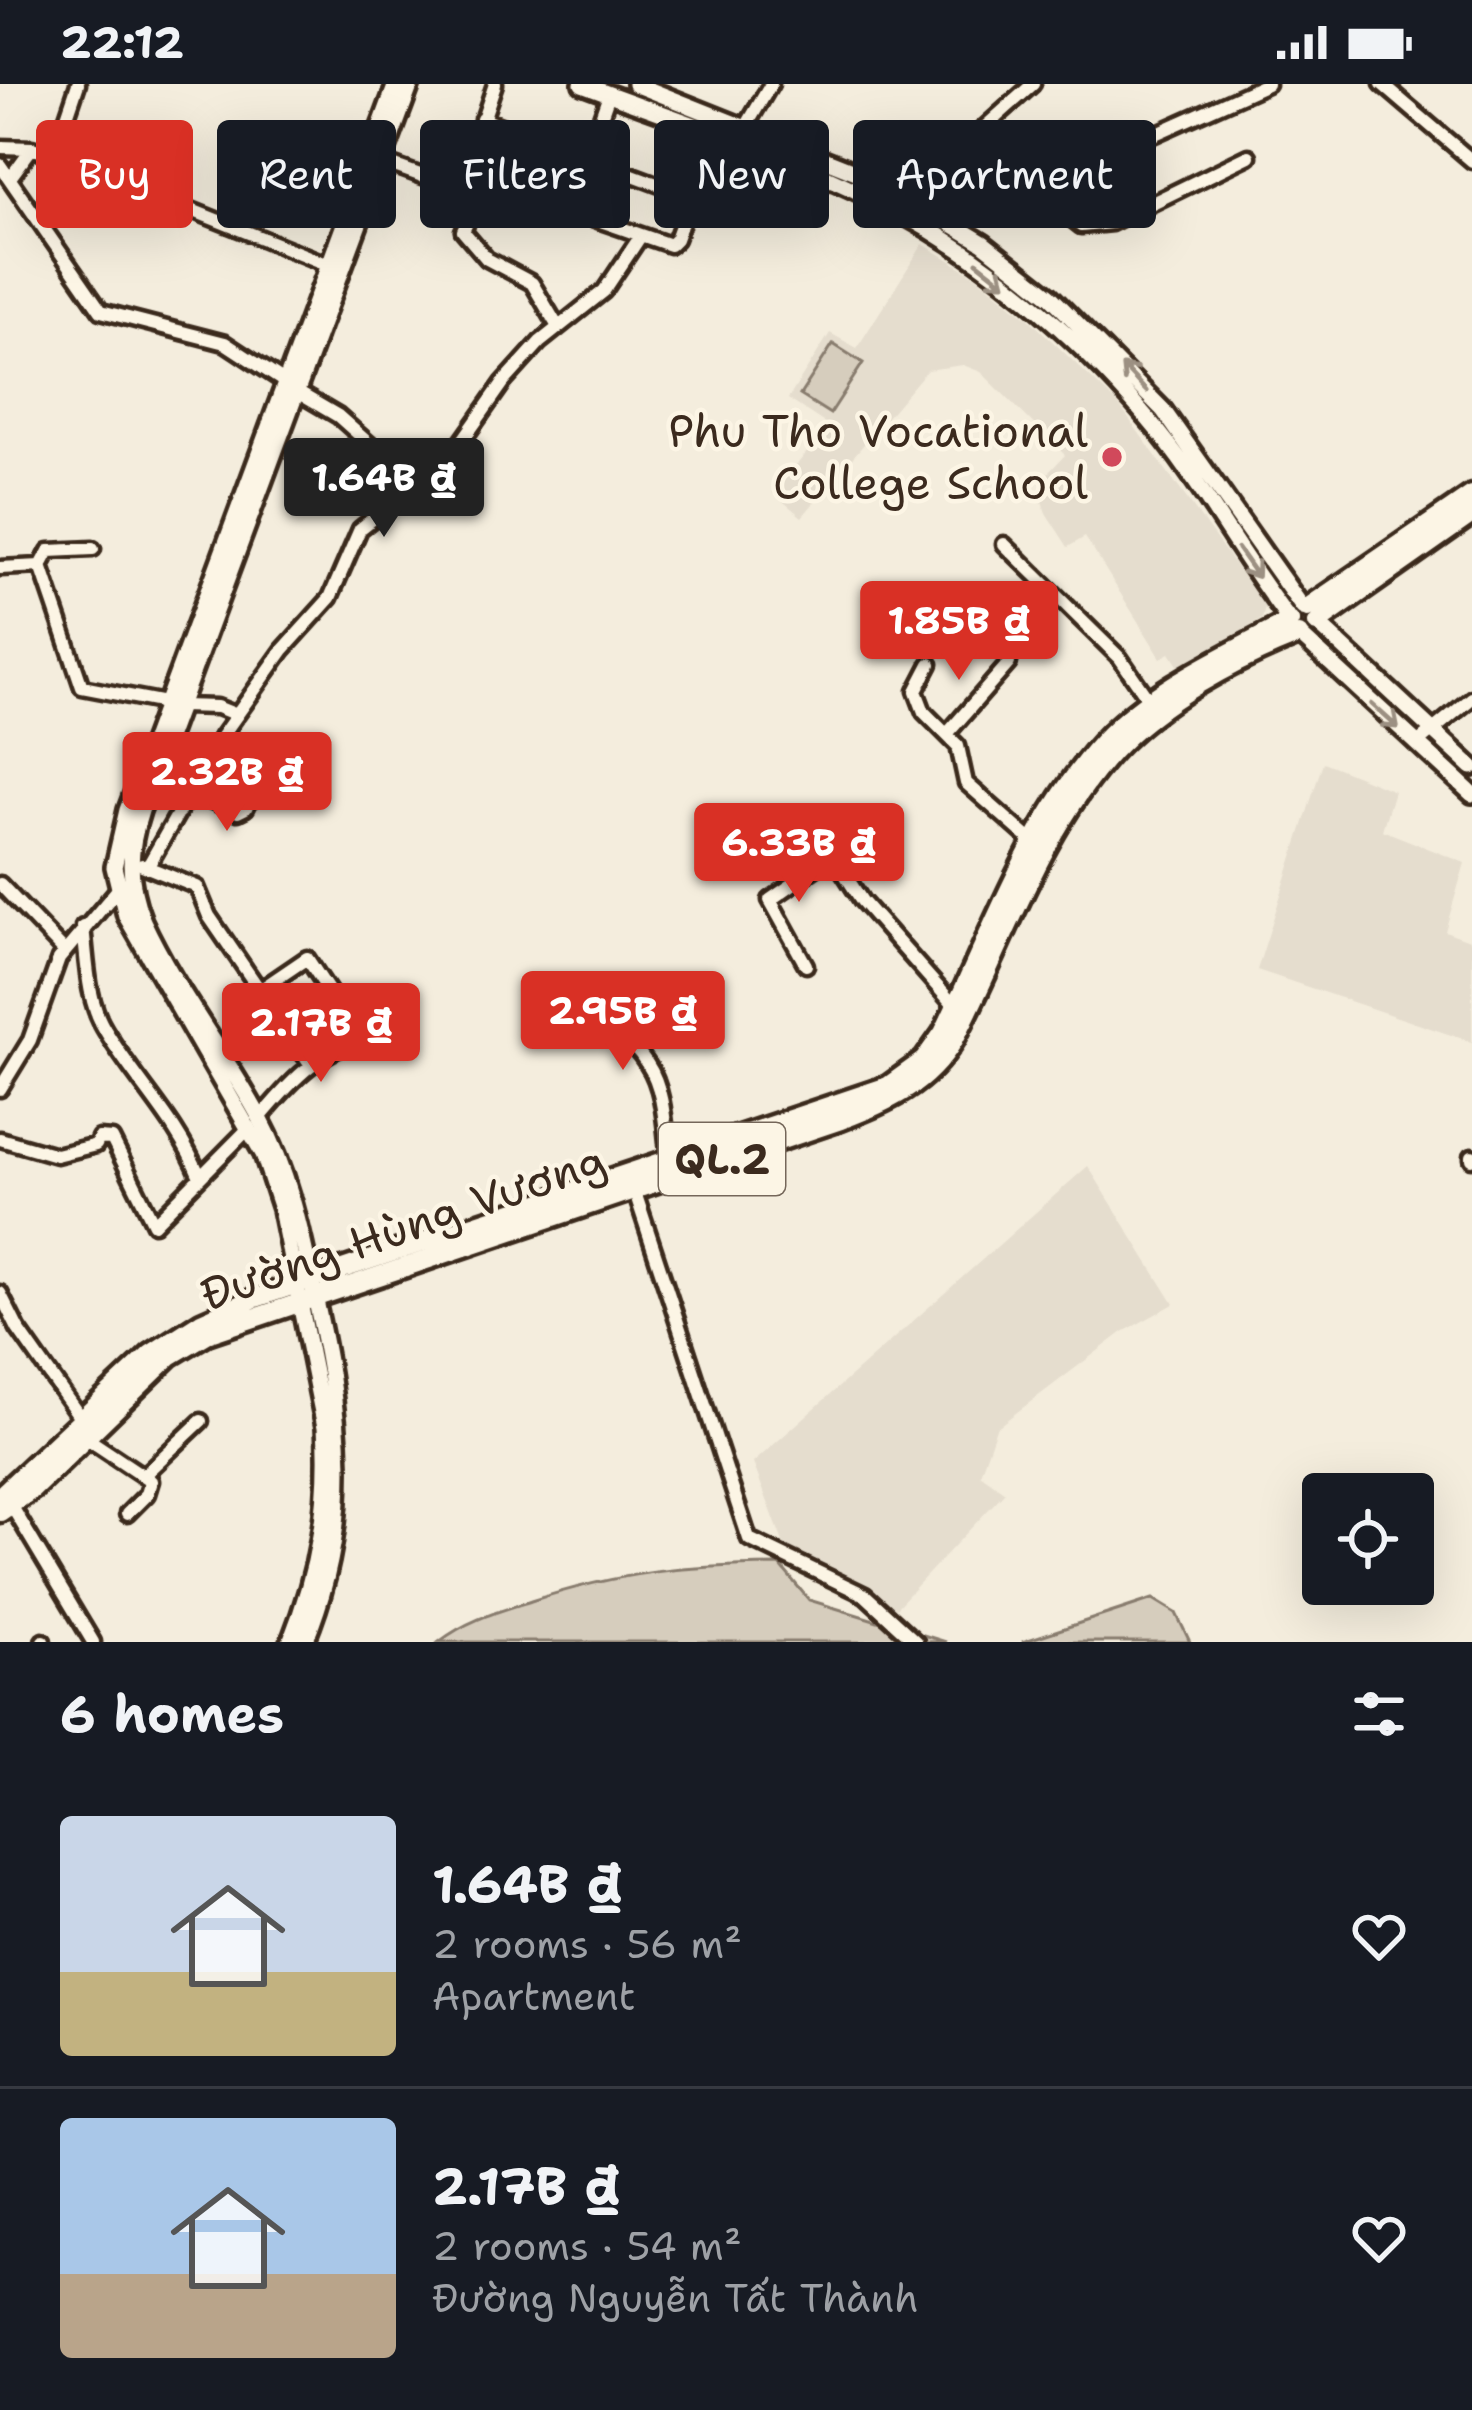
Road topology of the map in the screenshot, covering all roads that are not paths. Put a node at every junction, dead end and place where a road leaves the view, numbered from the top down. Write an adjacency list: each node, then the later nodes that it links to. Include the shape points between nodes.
1 (78, 84): 14 (street)
2 (396, 84): 38 (main road)
3 (411, 84): 20 (main road)
4 (495, 84): 13 (street)
5 (582, 84): 12 (main road)
6 (635, 84): 11 (main road)
7 (771, 84): 18 (street)
8 (1034, 84): 19 (street)
9 (1268, 84): 21 (street)
10 (1382, 84): 26 (street)
11 (675, 91): 17 (main road)
12 (609, 94): 15 (street); 16 (main road)
13 (482, 119)
14 (66, 120)
15 (600, 120)
16 (682, 120)
17 (736, 120)
18 (749, 120)
19 (993, 120)
20 (396, 122)
21 (1156, 134)
22 (0, 147): 23 (street)
23 (32, 148): 24 (street); 28 (street)
24 (36, 149)
25 (1249, 156): 29 (street)
26 (1472, 161)
27 (0, 165): 28 (street)
28 (10, 178): 40 (street, via 101,311 225,343)
29 (1156, 201)
30 (193, 211): 38 (street)
31 (354, 228): 40 (main road)
32 (464, 228): 39 (street, via 487,259 532,283)
33 (614, 228): 37 (street)
34 (679, 228): 37 (street, via 673,243)
35 (924, 228): 48 (main road, one-way to 48, via 1035,308 1110,378)
36 (959, 228): 48 (main road, one-way to 36, via 1163,410 1050,296)
37 (640, 237): 39 (street, via 604,292)
38 (329, 265): 40 (main road)
39 (558, 328): 41 (street, via 503,383 451,457)
40 (291, 388): 41 (street, via 338,416); 53 (main road)
41 (414, 484): 54 (street, via 361,529 331,598)
42 (1472, 495): 48 (highway, Đường Hùng Vương / QL.2)
43 (1472, 514): 48 (highway, Đường Hùng Vương / QL.2)
44 (1004, 544): 52 (street, via 1120,658)
45 (93, 549): 46 (street, via 49,551)
46 (41, 566): 47 (street); 53 (street, via 82,687)
47 (0, 568)
48 (1303, 622): 52 (highway, Đường Hùng Vương / QL.2); 55 (main road); 57 (main road, one-way to 57); 72 (highway, Đường Hùng Vương / QL.2, via 1115,748 1053,838)
49 (1009, 663): 56 (street)
50 (930, 664): 56 (street, via 916,691)
51 (1472, 698): 55 (street)
52 (1151, 703): 62 (highway, Đường Hùng Vương / QL.2, via 1106,738)
53 (175, 705): 54 (street); 63 (main road); 66 (main road, via 117,840)
54 (237, 715): 59 (street)
55 (1431, 731): 57 (street); 58 (main road)
56 (947, 734): 62 (street, via 966,783)
57 (1416, 744): 60 (main road)
58 (1472, 766)
59 (191, 792): 61 (street, via 238,812 256,787); 64 (street)
60 (1472, 794)
61 (278, 795)
62 (1035, 844): 72 (highway, Đường Hùng Vương / QL.2)
63 (129, 866): 64 (street); 73 (main road, via 147,930)
64 (148, 866): 70 (street, via 197,887)
65 (0, 884): 68 (street)
66 (118, 889): 67 (street); 73 (main road, via 134,937)
67 (83, 927): 68 (street); 79 (street, via 102,1026 164,1110)
68 (64, 951): 75 (street, via 30,1040)
69 (806, 964): 72 (street, via 770,900 833,856)
70 (260, 990): 74 (street); 74 (street, via 307,958 368,1038)
71 (558, 993): 78 (street, via 584,1004 648,1065)
72 (960, 1013): 78 (highway, Đường Hùng Vương / QL.2, via 902,1078); 80 (highway, Đường Hùng Vương / QL.2, via 935,1069 894,1099)
73 (210, 1047): 76 (main road)
74 (309, 1063): 76 (street)
75 (0, 1090)
76 (260, 1132): 79 (street); 81 (main road, via 295,1204)
77 (0, 1139): 79 (street, via 56,1155 112,1138 154,1224)
78 (669, 1160): 80 (highway, Đường Hùng Vương / QL.2)
79 (200, 1178)
80 (631, 1181): 81 (highway, Đường Hùng Vương / QL.2); 91 (street, via 749,1539 865,1595)
81 (305, 1290): 84 (highway, Đường Hùng Vương / QL.2, via 207,1319 161,1345); 89 (main road, via 328,1462 317,1562); 90 (main road, via 336,1402 342,1464 331,1566)
82 (0, 1292): 84 (street)
83 (201, 1421): 85 (street)
84 (83, 1429): 85 (street); 86 (highway, Đường Hùng Vương / QL.2)
85 (145, 1474): 87 (street, via 152,1487)
86 (4, 1502): 88 (street)
87 (128, 1514)
88 (93, 1642)
89 (290, 1642)
90 (305, 1642)
91 (916, 1642)

